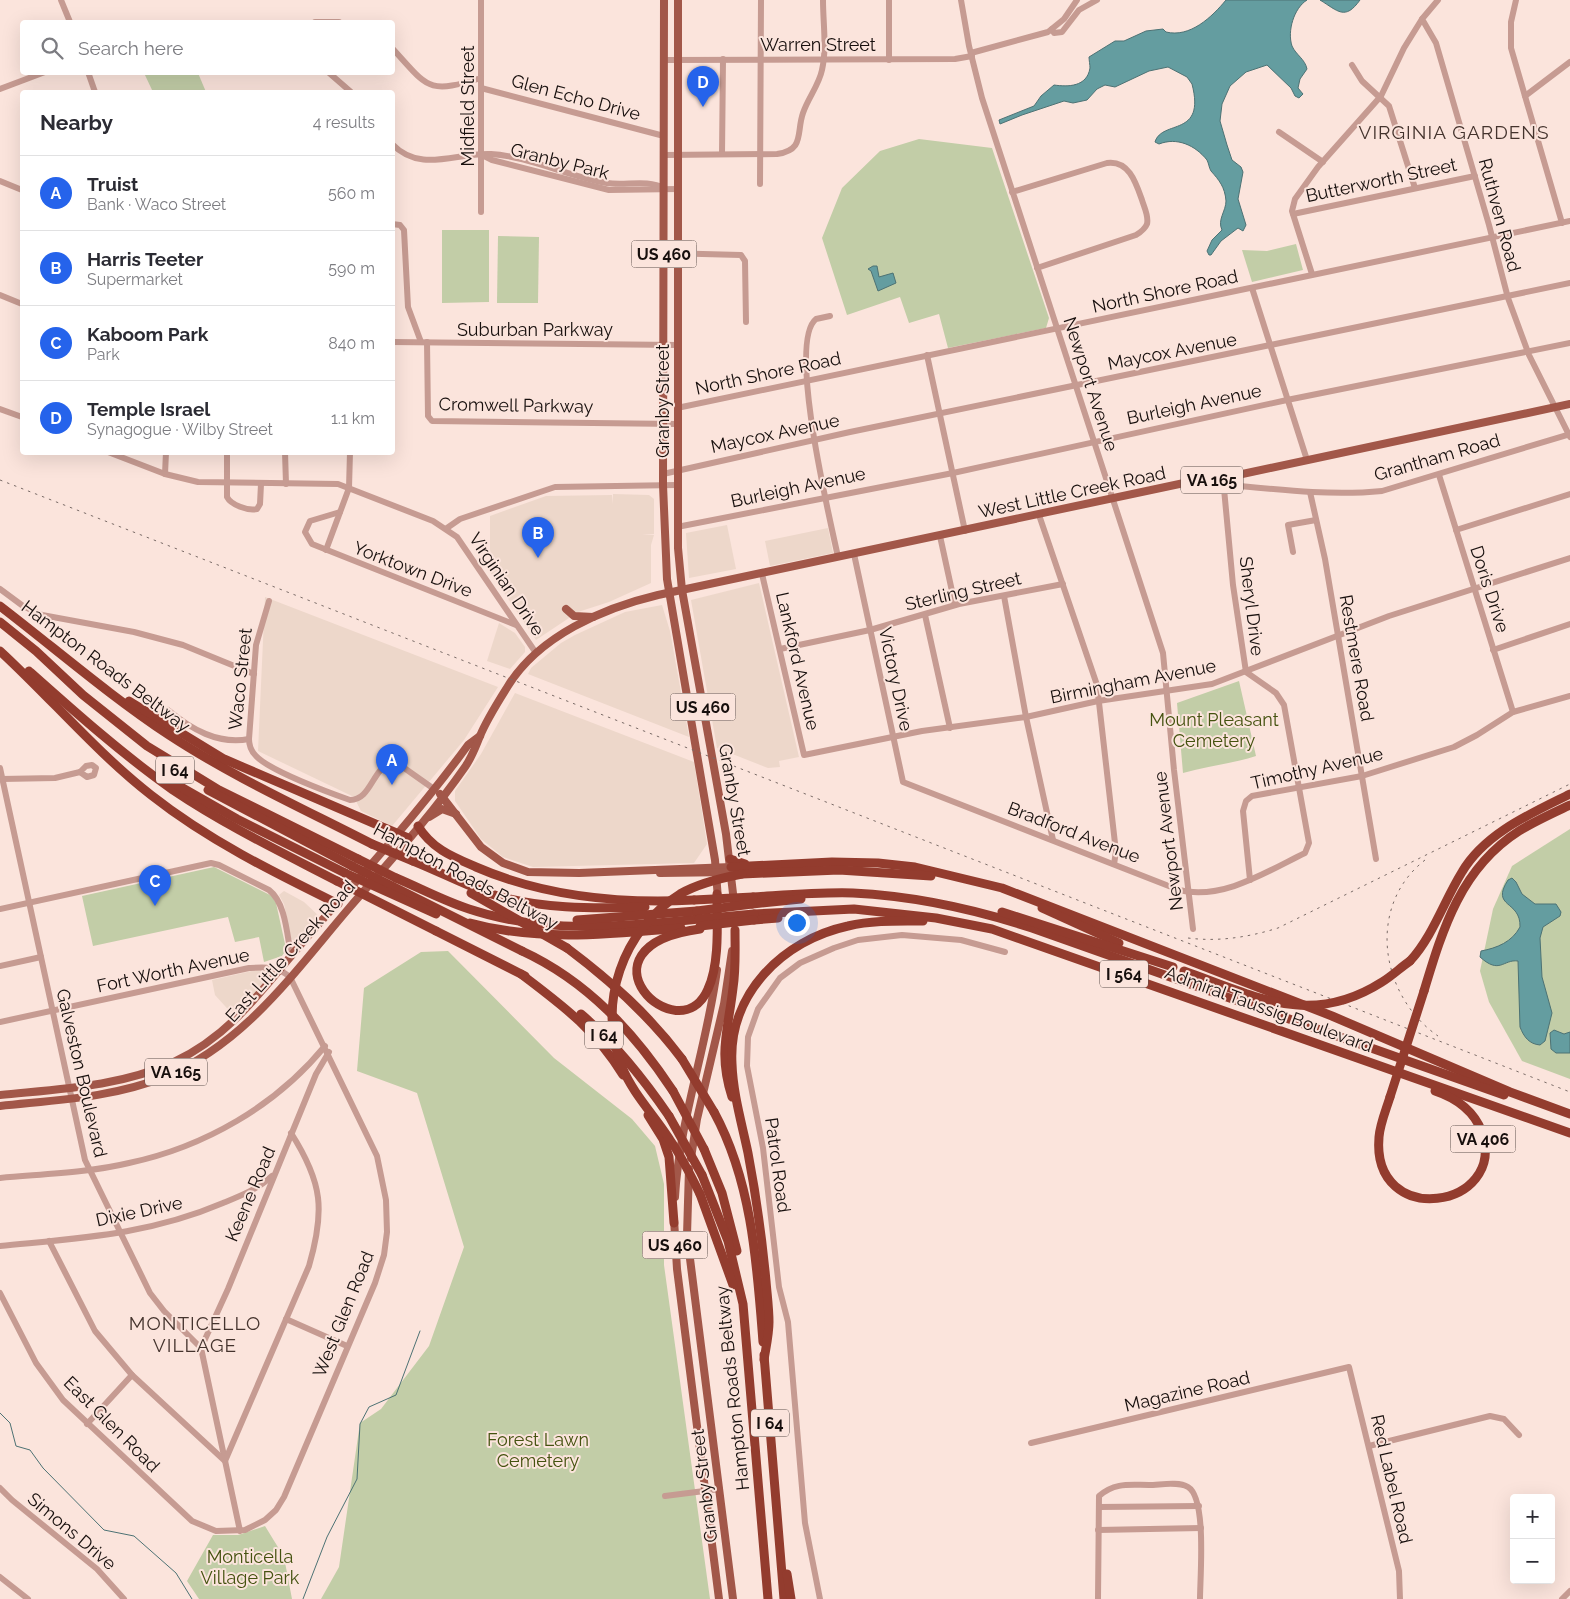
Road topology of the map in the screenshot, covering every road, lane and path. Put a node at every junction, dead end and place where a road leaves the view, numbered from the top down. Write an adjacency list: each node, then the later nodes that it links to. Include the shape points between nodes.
1 (61, 0): 14 (street)
2 (481, 0): 29 (street, Midfield Street)
3 (664, 0): 20 (main road, Granby Street / US 460)
4 (678, 0): 21 (main road, Granby Street / US 460)
5 (761, 0): 19 (street)
6 (822, 0): 22 (street)
7 (889, 0): 23 (street)
8 (961, 0): 17 (street, Newport Avenue)
9 (1077, 0): 15 (street, via 1064,19)
10 (1097, 0): 15 (street, Warren Street, via 1079,10 1062,32 1054,33)
11 (1438, 0): 13 (street)
12 (1516, 0): 35 (street, via 1510,40)
13 (1422, 19): 34 (street); 45 (street, Ruthven Road, via 1436,43)
14 (69, 20)
15 (1052, 29): 17 (street, Warren Street)
16 (395, 52): 29 (street, via 416,77 430,84 450,86)
17 (971, 54): 23 (street, Warren Street, via 955,60); 52 (street, Newport Avenue)
18 (723, 59): 19 (street, Warren Street); 21 (street, Warren Street); 40 (street)
19 (762, 59): 22 (street, Warren Street); 41 (street)
20 (664, 60): 21 (street, Warren Street); 37 (main road, Granby Street / US 460)
21 (678, 60): 39 (main road, Granby Street / US 460)
22 (823, 60): 23 (street, Warren Street); 41 (street, via 795,146 784,153)
23 (889, 60)
24 (1570, 62): 35 (street)
25 (1352, 65): 34 (street, via 1362,81)
26 (38, 75): 31 (street)
27 (89, 75): 32 (street)
28 (331, 75): 33 (street)
29 (481, 78): 30 (street, Midfield Street)
30 (481, 88): 37 (street, Glen Echo Drive); 42 (street, Midfield Street)
31 (0, 89)
32 (94, 90)
33 (349, 90)
34 (1381, 96): 44 (street); 49 (street, via 1392,112)
35 (1525, 96): 56 (street)
36 (1279, 132): 44 (street)
37 (664, 136): 43 (main road, Granby Street / US 460)
38 (395, 147): 42 (street, Granby Park, via 403,154 425,161)
39 (678, 154): 40 (street); 43 (street); 51 (main road, Granby Street / US 460)
40 (722, 154): 41 (street)
41 (761, 154): 47 (street)
42 (481, 155): 48 (street, Granby Park, via 602,189); 53 (street, Midfield Street)
43 (664, 155): 48 (main road, Granby Street / US 460)
44 (1322, 162): 54 (street, via 1298,192)
45 (1475, 176): 49 (street, Butterworth Street); 58 (street, Ruthven Road)
46 (0, 181): 50 (street)
47 (760, 184)
48 (664, 188): 51 (street, Granby Park); 59 (main road, Granby Street / US 460)
49 (1415, 188): 54 (street, Butterworth Street)
50 (20, 189)
51 (678, 189): 60 (main road, Granby Street / US 460)
52 (1012, 192): 61 (street, Newport Avenue); 61 (street, via 1115,162 1125,167 1133,177 1148,216 1145,228 1136,235)
53 (482, 212)
54 (1293, 214): 62 (street)
55 (1570, 221): 56 (street, North Shore Road)
56 (1562, 223): 58 (street, North Shore Road)
57 (395, 224): 72 (street, via 404,230 408,307)
58 (1492, 238): 62 (street, North Shore Road); 66 (street, Ruthven Road)
59 (664, 253): 60 (street); 74 (main road, Granby Street / US 460)
60 (678, 254): 69 (street, via 742,255 745,261); 75 (main road, Granby Street / US 460)
61 (1037, 268): 70 (street, Newport Avenue)
62 (1312, 274): 64 (street, North Shore Road)
63 (1570, 283): 66 (street, Maycox Avenue)
64 (1252, 288): 70 (street, North Shore Road); 76 (street)
65 (0, 295): 67 (street)
66 (1508, 298): 76 (street, Maycox Avenue); 77 (street, Ruthven Road)
67 (20, 303)
68 (830, 316): 79 (street, via 816,318 808,329)
69 (746, 322)
70 (1056, 329): 78 (street, North Shore Road); 80 (street, Newport Avenue)
71 (395, 342): 72 (street, Suburban Parkway)
72 (424, 342): 74 (street, Suburban Parkway); 88 (street, Cromwell Parkway, via 428,416 432,421)
73 (1570, 343): 77 (street, Burleigh Avenue)
74 (663, 345): 75 (street, Suburban Parkway); 88 (main road, Granby Street / US 460)
75 (678, 345): 83 (main road, Granby Street / US 460)
76 (1270, 345): 80 (street, Maycox Avenue); 81 (street)
77 (1528, 351): 81 (street, Burleigh Avenue); 84 (street, Ruthven Road)
78 (928, 356): 79 (street, North Shore Road); 86 (street)
79 (807, 379): 83 (street, North Shore Road); 91 (street)
80 (1077, 386): 86 (street, Maycox Avenue); 92 (street, Newport Avenue)
81 (1288, 400): 92 (street, Burleigh Avenue); 98 (street)
82 (1570, 404): 84 (main road, West Little Creek Road / VA 165)
83 (677, 408): 89 (main road, Granby Street / US 460)
84 (1556, 408): 90 (street, Ruthven Road); 98 (main road, West Little Creek Road / VA 165)
85 (0, 409): 87 (street)
86 (940, 414): 91 (street, Maycox Avenue); 100 (street)
87 (20, 417)
88 (663, 424): 89 (street, Cromwell Parkway); 102 (main road, Granby Street / US 460)
89 (677, 424): 99 (main road, Granby Street / US 460)
90 (1570, 435): 103 (street, Grantham Road)
91 (814, 440): 99 (street, Maycox Avenue); 113 (street)
92 (1094, 441): 100 (street, Burleigh Avenue); 114 (street, Newport Avenue)
93 (116, 455): 101 (street, Virginian Drive)
94 (166, 455): 101 (street)
95 (227, 455): 105 (street)
96 (285, 455): 107 (street)
97 (350, 455): 110 (street, Yorktown Drive)
98 (1307, 460): 104 (main road, West Little Creek Road / VA 165)
99 (677, 470): 102 (street, Maycox Avenue); 109 (main road, Granby Street / US 460)
100 (952, 473): 113 (street, Burleigh Avenue); 120 (street)
101 (165, 474): 105 (street, Virginian Drive, via 198,482)
102 (663, 474): 108 (main road, Granby Street / US 460)
103 (1439, 475): 111 (street, Grantham Road, via 1382,491 1351,494); 121 (street, Doris Drive)
104 (1223, 478): 111 (street, Grantham Road, via 1231,484); 114 (main road, West Little Creek Road / VA 165); 151 (street, Sheryl Drive, via 1233,585)
105 (226, 483): 106 (street, Virginian Drive); 106 (street, via 228,500 254,510 260,504)
106 (261, 484): 107 (street, Virginian Drive)
107 (286, 484): 110 (street, Virginian Drive, via 334,483)
108 (663, 485): 109 (street); 119 (street, via 547,488 460,519); 133 (main road, Granby Street / US 460)
109 (677, 485): 118 (main road, Granby Street / US 460)
110 (349, 488): 115 (street, Yorktown Drive); 119 (street, Virginian Drive)
111 (1310, 492): 117 (street, Restmere Road)
112 (1570, 494): 121 (street)
113 (825, 496): 118 (street, Burleigh Avenue); 126 (street)
114 (1112, 499): 116 (main road, West Little Creek Road / VA 165); 154 (street, Newport Avenue, via 1163,653)
115 (340, 512): 123 (street, Yorktown Drive); 123 (street, Yorktown Drive, via 313,519 306,528 306,536 312,544)
116 (1039, 514): 120 (main road, West Little Creek Road / VA 165); 129 (street)
117 (1316, 520): 124 (street, via 1288,525); 145 (street, Restmere Road)
118 (677, 527): 132 (main road, Granby Street / US 460)
119 (447, 528): 143 (street, Virginian Drive, via 464,547)
120 (965, 530): 122 (main road, West Little Creek Road / VA 165)
121 (1456, 530): 130 (street, Doris Drive)
122 (940, 536): 125 (main road, West Little Creek Road / VA 165); 136 (street)
123 (326, 550): 143 (street, Yorktown Drive)
124 (1293, 552)
125 (854, 554): 126 (main road, West Little Creek Road / VA 165); 144 (street, Victory Drive)
126 (838, 557): 128 (main road, West Little Creek Road / VA 165)
127 (1570, 558): 130 (street, Birmingham Avenue)
128 (762, 574): 132 (main road, West Little Creek Road / VA 165); 147 (street, Lankford Avenue)
129 (1063, 584): 134 (street, Sterling Street); 156 (street, via 1097,685)
130 (1474, 588): 145 (street, Birmingham Avenue); 148 (street, Doris Drive)
131 (0, 589): 152 (street, via 42,615 134,632 183,645)
132 (682, 590): 133 (main road, West Little Creek Road / VA 165); 186 (main road, Granby Street / US 460)
133 (669, 593): 140 (main road, East Little Creek Road / VA 165, via 629,602); 187 (main road, Granby Street / US 460)
134 (1004, 596): 136 (street, Sterling Street); 160 (street)
135 (269, 601): 152 (street, Waco Street, via 256,641)
136 (956, 605): 139 (street, Sterling Street)
137 (0, 606): 153 (highway, Hampton Roads Beltway / I 64)
138 (566, 609): 140 (main road, via 576,617)
139 (925, 615): 144 (street, Sterling Street); 161 (street)
140 (595, 617): 150 (main road, East Little Creek Road / VA 165)
141 (0, 622): 185 (highway, via 147,746)
142 (1570, 624): 148 (street)
143 (518, 626): 150 (street, Virginian Drive)
144 (870, 630): 147 (street, Sterling Street); 163 (street, Victory Drive)
145 (1337, 635): 151 (street, Birmingham Avenue); 168 (street, Restmere Road)
146 (0, 645): 159 (highway, Hampton Roads Beltway / I 64)
147 (780, 649): 165 (street, Lankford Avenue)
148 (1493, 650): 158 (street, Doris Drive)
149 (0, 651): 195 (highway, via 151,796 237,852)
150 (536, 653): 162 (main road, East Little Creek Road / VA 165, via 512,679)
151 (1246, 672): 154 (street, Birmingham Avenue, via 1212,684); 170 (street, Sheryl Drive, via 1276,693 1284,705)
152 (254, 674): 164 (street, Waco Street)
153 (94, 680): 178 (highway, via 224,759); 183 (highway, Hampton Roads Beltway / I 64, bridge, via 146,720 195,751)
154 (1166, 692): 156 (street, Birmingham Avenue); 191 (street, Newport Avenue)
155 (1570, 696): 158 (street, Timothy Avenue)
156 (1098, 701): 160 (street, Birmingham Avenue); 184 (street, via 1116,852)
157 (168, 710): 164 (street, via 186,725 213,738 235,742)
158 (1512, 712): 168 (street, Timothy Avenue, via 1454,747)
159 (77, 714): 185 (highway, via 176,785 237,819); 209 (highway, Hampton Roads Beltway / I 64, bridge, via 120,750 233,827)
160 (1026, 717): 161 (street, Birmingham Avenue); 180 (street)
161 (950, 728): 163 (street, Birmingham Avenue)
162 (480, 736): 171 (main road, East Little Creek Road / VA 165, via 468,745); 174 (main road, East Little Creek Road / VA 165, via 476,750)
163 (893, 737): 165 (street, Birmingham Avenue); 172 (street, Victory Drive, via 903,782)
164 (249, 739): 171 (street, Waco Street, via 252,752 260,761 350,800 362,797 382,768 390,763 400,765)
165 (804, 755)
166 (0, 768): 169 (street, Galveston Boulevard)
167 (80, 772): 169 (street, via 55,778)
168 (1362, 776): 170 (street, Timothy Avenue); 181 (street, Restmere Road)
169 (2, 779): 194 (street, Galveston Boulevard)
170 (1299, 787): 182 (street, Sheryl Drive, via 1309,842 1305,854); 189 (street, Timothy Avenue, via 1256,795 1246,801 1243,811)
171 (434, 789): 174 (main road); 178 (main road, East Little Creek Road / VA 165)
172 (929, 792): 180 (street, Bradford Avenue)
173 (1570, 794): 207 (highway, bridge, via 1524,817 1483,848 1463,869 1424,944 1410,961 1361,994 1313,1006 1286,1005)
174 (442, 796): 176 (main road); 177 (main road, East Little Creek Road / VA 165)
175 (1570, 805): 213 (highway, VA 406, bridge, via 1512,836 1484,860 1457,897 1446,922 1424,991 1390,1097 1380,1128 1378,1147 1382,1165 1391,1182 1405,1193 1423,1200 1442,1199 1467,1187 1482,1164 1484,1145 1480,1126 1462,1105 1440,1093 1325,1052)
176 (456, 814): 177 (main road, via 442,809); 187 (main road, via 473,840 489,854 528,872 651,871 667,874)
177 (418, 826): 179 (main road, East Little Creek Road / VA 165); 199 (highway, via 443,853 530,886 598,899 638,902)
178 (398, 834): 179 (highway); 195 (main road, East Little Creek Road / VA 165)
179 (408, 838): 196 (main road, East Little Creek Road / VA 165)
180 (1053, 840): 184 (street, Bradford Avenue)
181 (1376, 859)
182 (1292, 860): 189 (street, Bradford Avenue)
183 (412, 862): 199 (highway, via 487,892 528,902); 237 (highway, Hampton Roads Beltway / I 64, bridge, via 567,948 628,996 682,1059 724,1131 737,1167 749,1216)
184 (1114, 864): 191 (street, Bradford Avenue)
185 (351, 866): 199 (highway, bridge, via 396,878 471,910 527,923); 199 (highway, bridge, via 436,914 496,928 552,935 593,935); 234 (highway, I 64, bridge, via 549,964 591,994 623,1025 673,1091 704,1149 730,1218 747,1306)
186 (731, 866): 187 (main road); 188 (highway, via 878,863 915,867); 202 (main road, Granby Street / US 460)
187 (716, 870): 192 (main road, Granby Street / US 460)
188 (951, 877): 190 (highway); 239 (highway, bridge, via 839,870 742,874 722,878 689,890 652,917 623,960 613,996 614,1036 621,1065 670,1140 700,1194 730,1272)
189 (1250, 880): 191 (street, Bradford Avenue)
190 (977, 882): 207 (highway, via 1026,900); 220 (highway, via 1064,911)
191 (1190, 892): 201 (street, Newport Avenue)
192 (720, 896): 198 (highway, bridge); 199 (highway, bridge); 199 (highway, via 712,980 708,989 699,1001 682,1009 671,1010 656,1005 640,985 637,972 642,956 648,947); 228 (main road, Granby Street / US 460, via 720,938 713,1002 679,1162)
193 (934, 902): 198 (highway, via 833,893); 207 (highway, via 971,905 1024,918); 221 (highway, via 1032,928)
194 (29, 903): 197 (street); 204 (street, via 215,864 275,896 281,908); 205 (street, Galveston Boulevard)
195 (338, 904): 196 (main road); 204 (main road, East Little Creek Road / VA 165)
196 (353, 904): 210 (main road, East Little Creek Road / VA 165)
197 (0, 909)
198 (753, 909): 199 (highway, bridge); 199 (highway, bridge, via 718,925); 200 (highway, via 878,912)
199 (697, 915)
200 (956, 921): 213 (highway, Admiral Taussig Boulevard / I 564, via 1019,937); 222 (highway, via 889,920 849,925 813,937 775,962 746,999 737,1022 732,1064)
201 (1193, 929)
202 (735, 930): 222 (highway, via 735,976 724,1036 724,1061 725,1075); 248 (main road, Granby Street / US 460, via 724,1004 697,1119 687,1191 687,1235)
203 (1005, 952): 265 (street, Patrol Road, via 961,940 902,935 858,940 834,948 800,963 780,978 758,1009 748,1038 747,1066 763,1148 779,1288 788,1322 805,1523)
204 (291, 955): 208 (main road, East Little Creek Road / VA 165)
205 (41, 957): 206 (street); 211 (street, Galveston Boulevard)
206 (0, 966)
207 (1173, 967)
208 (280, 969): 210 (street); 211 (street, Fort Worth Avenue, via 249,968); 216 (main road, East Little Creek Road / VA 165, via 246,1010 189,1054 126,1079)
209 (521, 974): 228 (highway, via 574,1014 592,1033 617,1065 663,1139 671,1166); 234 (highway, Hampton Roads Beltway / I 64, bridge, via 596,1027 640,1075 669,1116 702,1176 728,1242 743,1304)
210 (290, 977): 214 (street, West Glen Road); 218 (main road, East Little Creek Road / VA 165, via 242,1029 197,1061 165,1077 130,1088)
211 (52, 1010): 212 (street, Fort Worth Avenue); 216 (street, Galveston Boulevard)
212 (0, 1022)
213 (1291, 1034): 224 (highway, Admiral Taussig Boulevard / I 564)
214 (325, 1046): 215 (street, West Glen Road); 225 (street, via 283,1088 248,1115 213,1134 153,1158)
215 (329, 1052): 223 (street, Keene Road); 235 (street, West Glen Road, via 377,1156 386,1200 384,1255)
216 (69, 1088): 217 (main road, East Little Creek Road / VA 165); 218 (street, Galveston Boulevard)
217 (0, 1095)
218 (72, 1099): 219 (main road, East Little Creek Road / VA 165); 225 (street, Galveston Boulevard)
219 (0, 1106)
220 (1570, 1114)
221 (1570, 1119)
222 (743, 1128): 237 (highway, via 764,1267 769,1323)
223 (291, 1133): 226 (street, Keene Road); 233 (street, via 317,1188 320,1221 313,1256)
224 (1570, 1133)
225 (88, 1170): 227 (street); 229 (street, Galveston Boulevard)
226 (275, 1173): 229 (street, Dixie Drive, via 250,1191 205,1211); 236 (street, Keene Road)
227 (0, 1178)
228 (674, 1223): 249 (main road, Granby Street / US 460, via 678,1278)
229 (121, 1234): 230 (street, Dixie Drive); 236 (street, Galveston Boulevard, via 156,1302)
230 (49, 1241): 231 (street, Dixie Drive); 240 (street, via 95,1331)
231 (0, 1246)
232 (0, 1293): 241 (street, East Glen Road, via 42,1373)
233 (286, 1319): 235 (street); 245 (street)
234 (747, 1341): 239 (highway, Hampton Roads Beltway / I 64)
235 (348, 1346): 255 (street, West Glen Road, via 284,1497 265,1520)
236 (201, 1348): 245 (street)
237 (764, 1360): 246 (highway, Hampton Roads Beltway / I 64)
238 (1349, 1367): 243 (street, Magazine Road); 244 (street, Red Label Road)
239 (750, 1368): 262 (highway, Hampton Roads Beltway / I 64)
240 (132, 1375): 241 (street); 245 (street)
241 (87, 1424): 255 (street, East Glen Road, via 192,1522 216,1532)
242 (1518, 1435): 244 (street, via 1504,1419 1490,1416)
243 (1032, 1443)
244 (1369, 1446): 268 (street, Red Label Road, via 1399,1571)
245 (225, 1461): 255 (street)
246 (775, 1487): 263 (highway, Hampton Roads Beltway / I 64); 264 (highway)
247 (0, 1488): 259 (street, Simons Drive, via 98,1569)
248 (720, 1489): 249 (street); 261 (main road, Granby Street / US 460)
249 (706, 1491): 250 (street); 260 (main road, Granby Street / US 460)
250 (665, 1496)
251 (1199, 1506): 252 (street); 252 (street, via 1188,1487 1121,1485 1108,1488 1099,1496); 253 (street)
252 (1099, 1507): 254 (street)
253 (1200, 1528): 254 (street); 267 (street)
254 (1098, 1530): 266 (street)
255 (240, 1531)
256 (0, 1577): 258 (street)
257 (1570, 1591): 269 (street)
258 (28, 1599)
259 (124, 1599)
260 (719, 1599)
261 (733, 1599)
262 (768, 1599)
263 (784, 1599)
264 (791, 1599)
265 (820, 1599)
266 (1098, 1599)
267 (1200, 1599)
268 (1400, 1599)
269 (1562, 1599)

